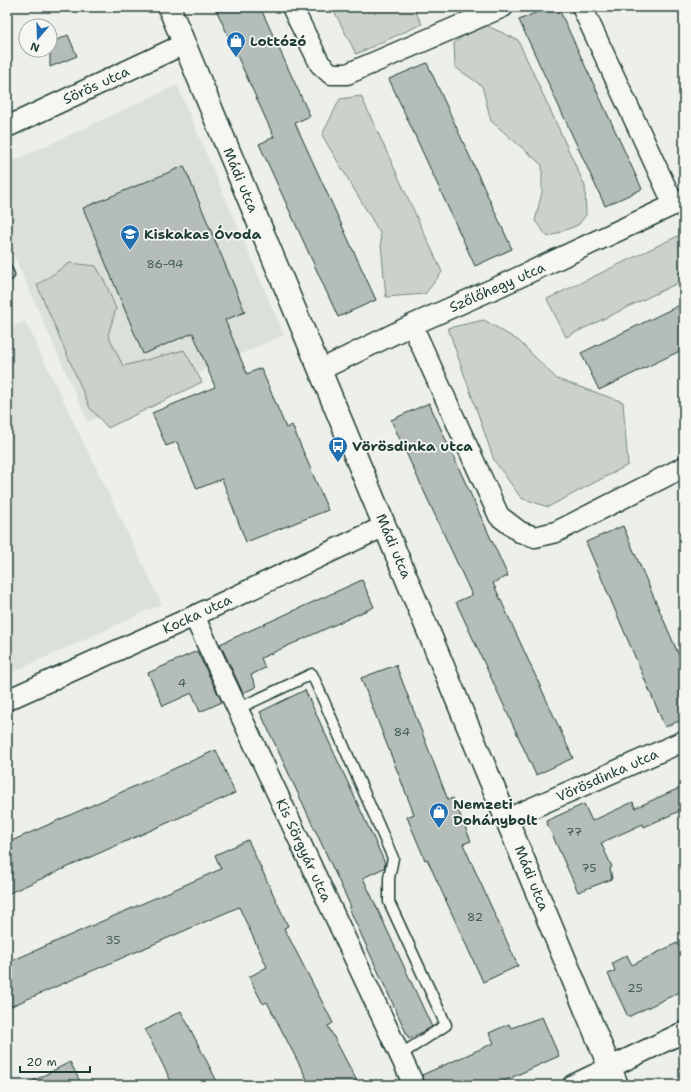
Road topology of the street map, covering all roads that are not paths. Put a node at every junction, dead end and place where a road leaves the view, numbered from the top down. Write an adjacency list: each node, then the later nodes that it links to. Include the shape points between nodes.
1 (169, 7): 5 (street, Mádi utca)
2 (292, 7): 3 (street, via 320,64 331,74 347,74)
3 (503, 7)
4 (582, 7): 7 (street, Szőlőhegy utca)
5 (184, 44): 6 (street, Sörös utca); 9 (street, Mádi utca)
6 (7, 127)
7 (679, 203): 8 (street, Szőlőhegy utca)
8 (412, 325): 9 (street, Szőlőhegy utca); 10 (street, via 499,516 520,532 535,537 556,532)
9 (320, 370): 11 (street, Mádi utca)
10 (684, 467)
11 (385, 526): 12 (street, Kocka utca); 16 (street, Mádi utca)
12 (194, 616): 13 (street, Kocka utca); 14 (street, Kis Sörgyár utca)
13 (7, 700)
14 (237, 709): 18 (street, Kis Sörgyár utca); 18 (lane, via 312,674 394,858 388,878 389,902 446,1025)
15 (684, 741): 16 (street, Vörösdinka utca)
16 (507, 819): 19 (street, Mádi utca)
17 (684, 1032): 19 (street)
18 (400, 1055): 20 (street, Kis Sörgyár utca)
19 (613, 1076): 21 (street)
20 (414, 1085)
21 (573, 1085)

